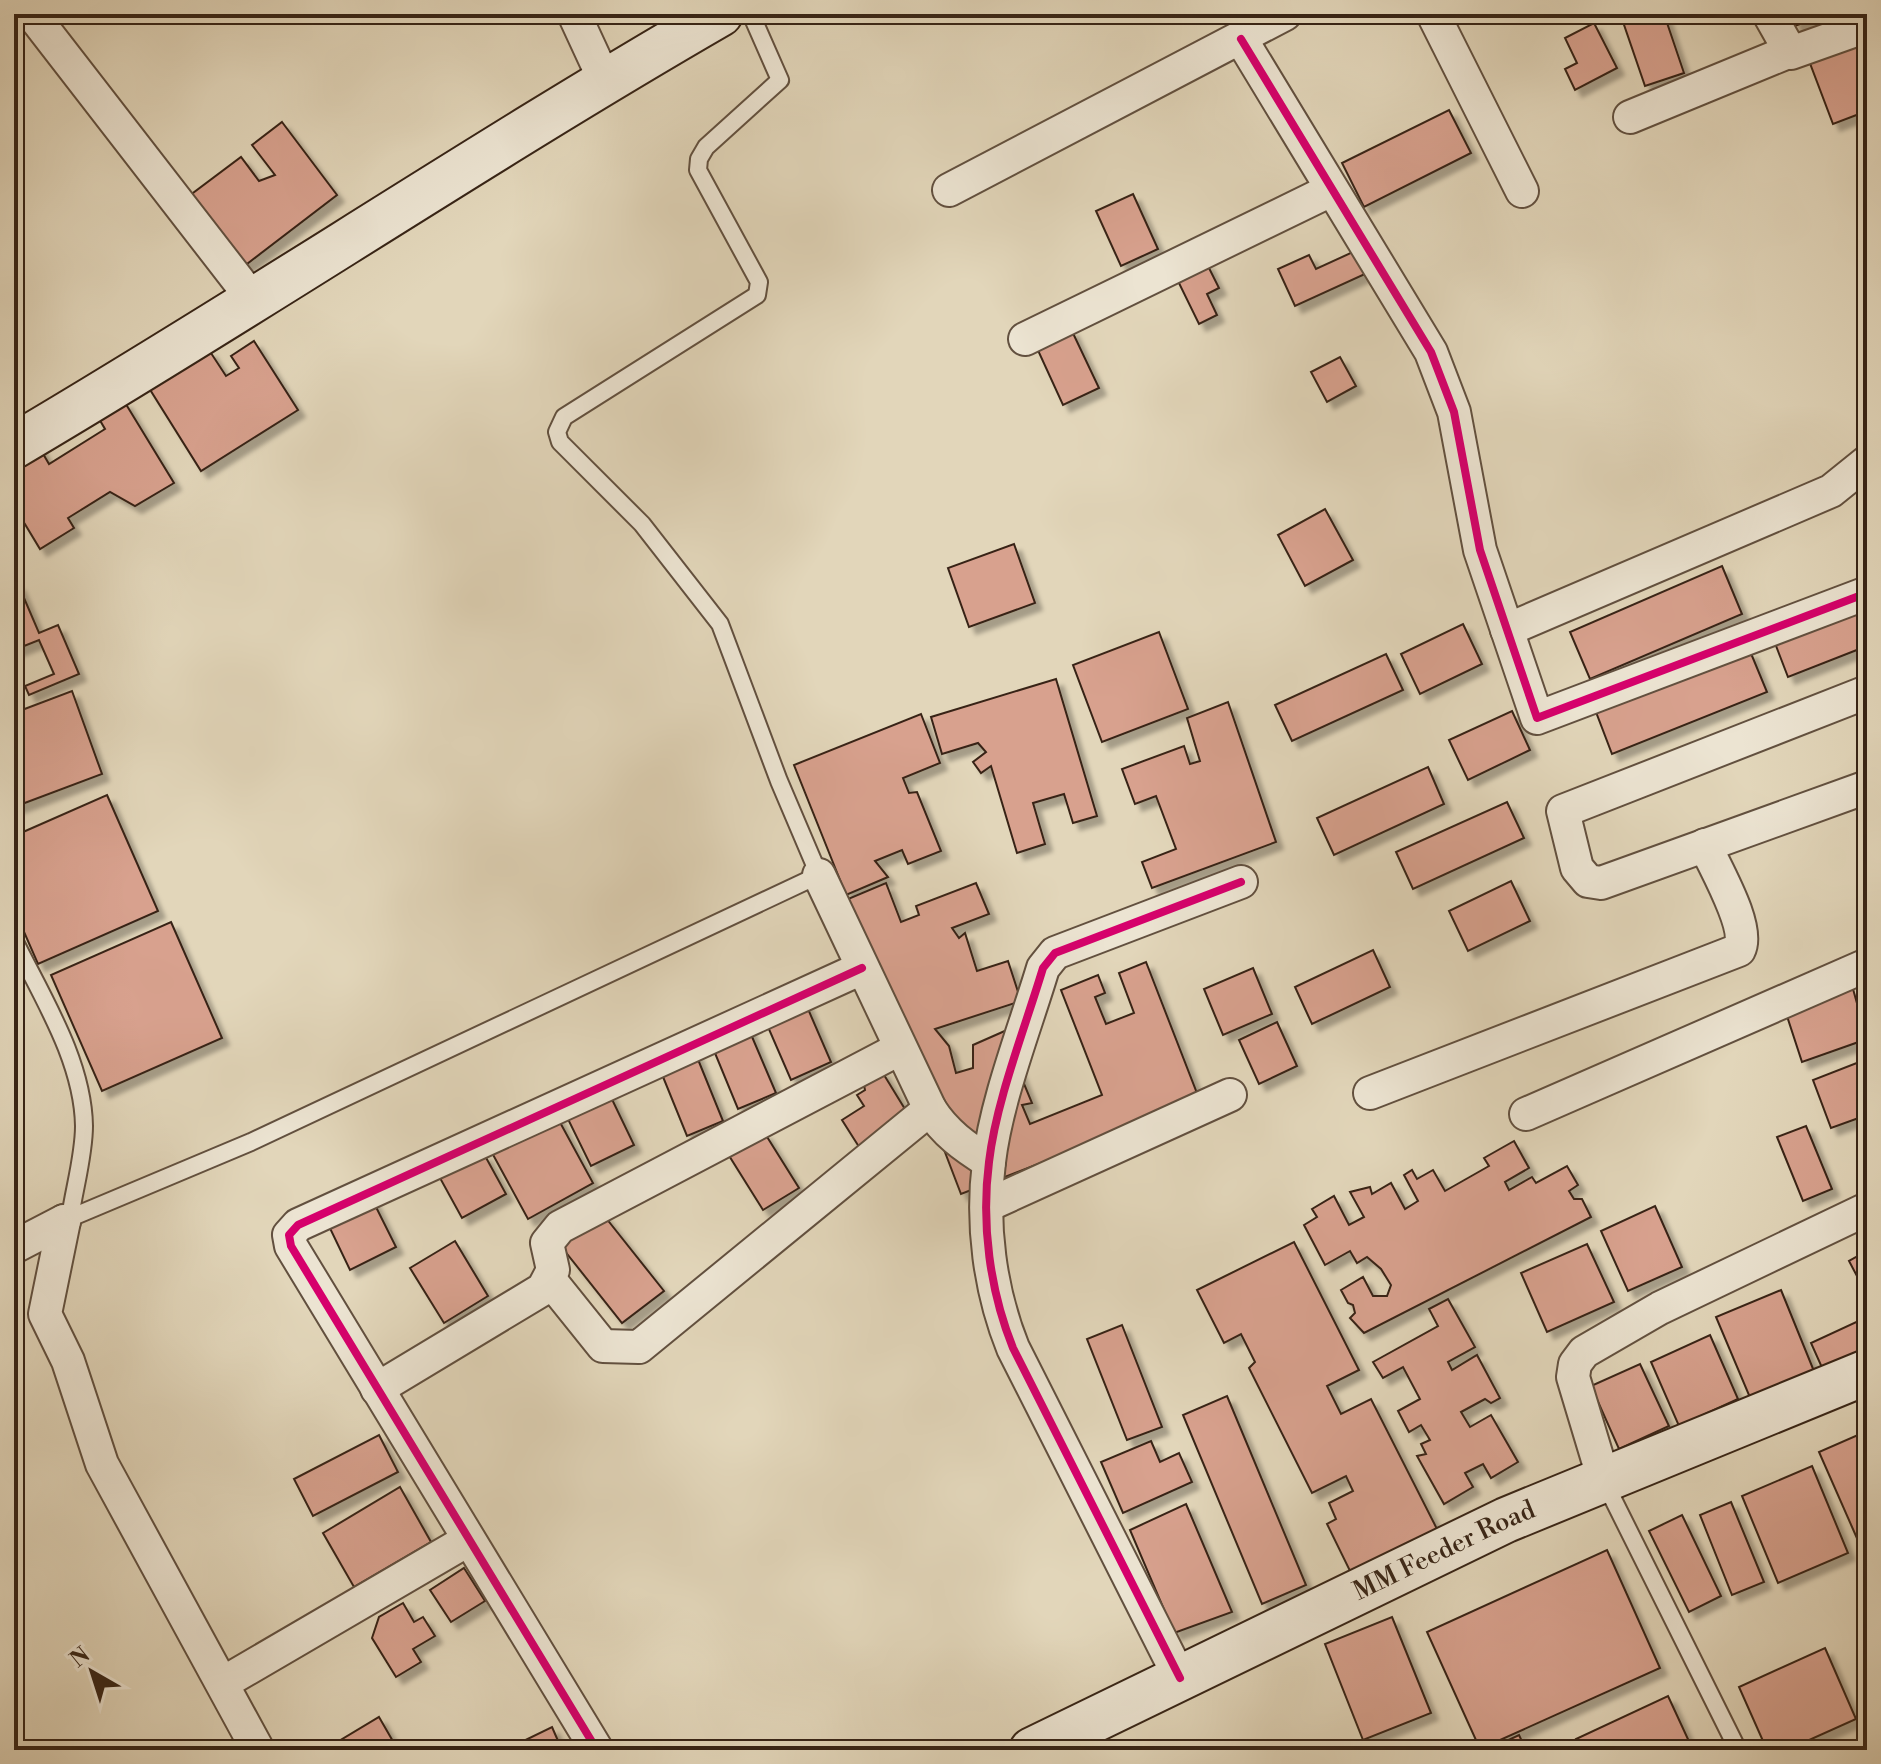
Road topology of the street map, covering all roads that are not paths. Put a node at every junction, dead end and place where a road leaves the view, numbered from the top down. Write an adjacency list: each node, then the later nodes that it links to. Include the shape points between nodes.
1 (32, 14): 16 (street)
2 (574, 14): 11 (street)
3 (720, 14): 11 (street)
4 (751, 14): 25 (lane, via 780,80 706,147 698,170 759,282 757,295 564,417 557,432 560,442 642,524 720,624)
5 (1285, 14): 9 (street)
6 (1433, 14): 15 (street)
7 (1769, 14): 10 (street)
8 (1867, 26): 10 (street, via 1799,53)
9 (1241, 39): 13 (street); 14 (street)
10 (1788, 52): 12 (street)
11 (605, 81): 16 (street)
12 (1630, 117)
13 (949, 190)
14 (1331, 190): 17 (street); 21 (street, via 1431,352 1454,412 1477,536)
15 (1522, 191)
16 (255, 302): 18 (street)
17 (1025, 339)
18 (14, 446)
19 (1867, 462): 21 (street, via 1831,491)
20 (1867, 593): 21 (street, via 1537,718)
21 (1507, 630)
22 (1867, 692): 24 (street, via 1563,811 1577,868 1588,881 1601,883)
23 (1867, 787): 24 (street)
24 (1705, 845): 31 (street, via 1739,921 1739,950)
25 (819, 875): 27 (lane, via 251,1142 70,1218 84,1127 79,1089); 29 (street)
26 (1241, 882): 35 (street, via 1055,953 1043,968)
27 (14, 940)
28 (1867, 965): 34 (street)
29 (862, 968): 30 (street); 41 (street, via 298,1225 289,1235 291,1246)
30 (899, 1049): 33 (street); 39 (street, via 560,1227 547,1243)
31 (1370, 1093)
32 (1230, 1095): 36 (street)
33 (930, 1109): 35 (street, via 941,1126); 39 (street, via 639,1347 603,1346)
34 (1526, 1114)
35 (989, 1162): 36 (street)
36 (988, 1205): 44 (street, via 998,1311 1013,1348)
37 (1867, 1209): 42 (street, via 1660,1308 1584,1352 1573,1377)
38 (14, 1247): 45 (street, via 64,1221 45,1314 68,1361 102,1464)
39 (550, 1280): 41 (street)
40 (1867, 1372): 42 (street, MM Feeder Road)
41 (377, 1389): 43 (street)
42 (1604, 1480): 44 (street, MM Feeder Road, via 1506,1520); 49 (lane)
43 (468, 1540): 45 (street); 47 (street)
44 (1180, 1678): 48 (street, MM Feeder Road)
45 (223, 1683): 46 (street)
46 (258, 1750)
47 (597, 1750)
48 (1032, 1750)
49 (1738, 1750)

